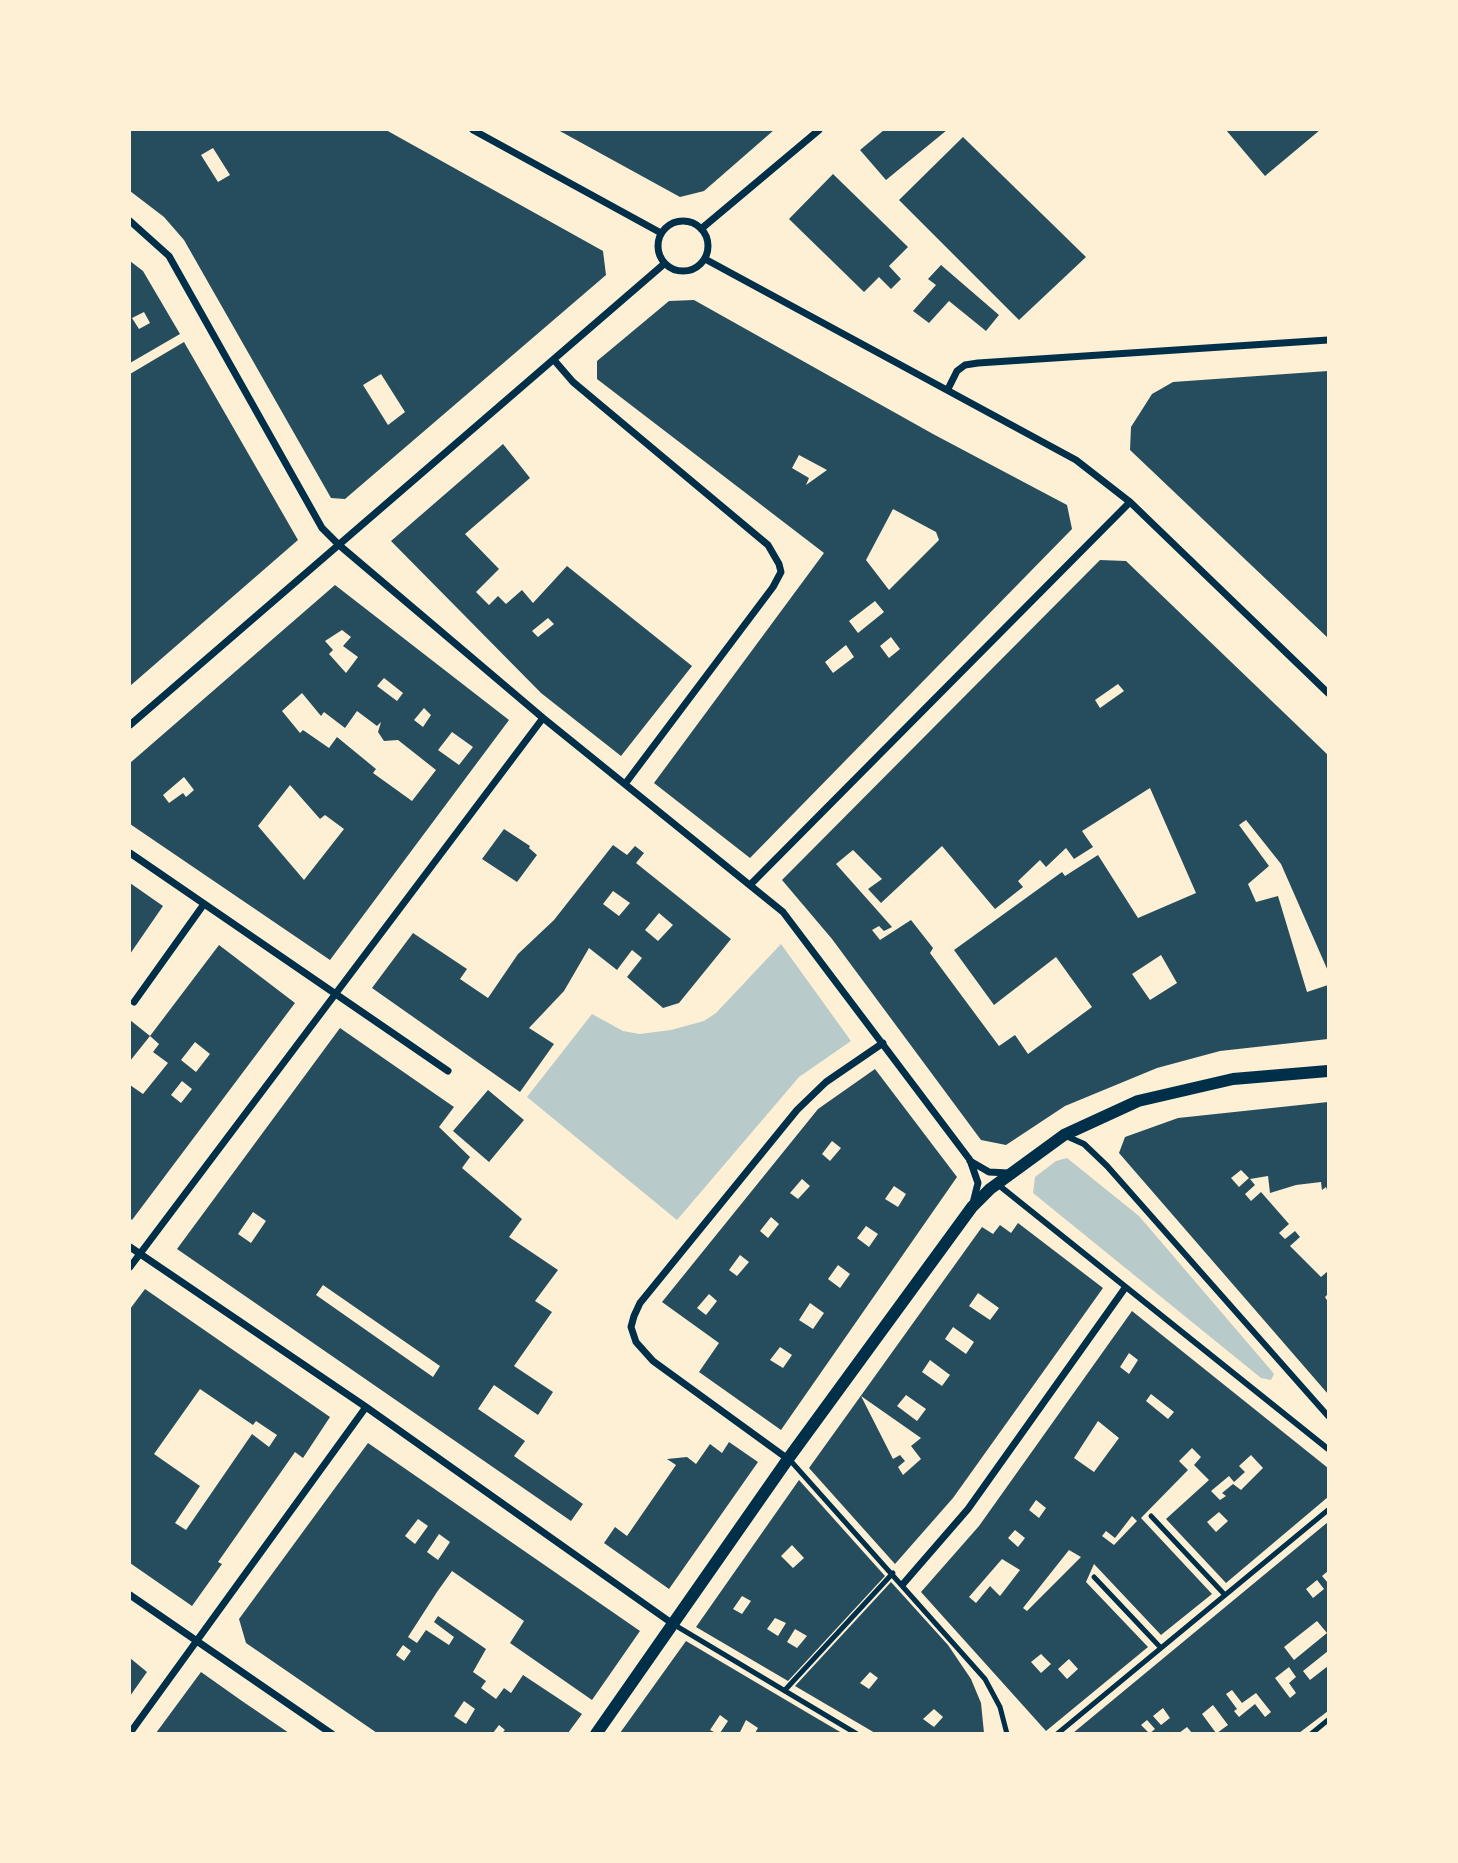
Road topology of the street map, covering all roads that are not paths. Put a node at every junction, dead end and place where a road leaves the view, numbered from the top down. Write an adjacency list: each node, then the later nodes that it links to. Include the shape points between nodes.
1 (473, 130): 5 (street)
2 (818, 130): 4 (street)
3 (130, 221): 12 (street, via 169,256 322,528)
4 (701, 229): 5 (street, via 686,221 669,225); 6 (street, via 708,244)
5 (661, 233): 7 (street, via 658,248)
6 (705, 259): 7 (street, via 685,272); 10 (street)
7 (664, 264): 9 (street)
8 (1328, 340): 10 (street, via 978,363 957,371)
9 (554, 359): 12 (street); 16 (street, via 573,382 768,545 779,564 773,587)
10 (948, 389): 11 (street, via 1076,460)
11 (1130, 502): 13 (street); 18 (street)
12 (339, 545): 14 (street); 15 (street)
13 (1328, 693)
14 (542, 718): 16 (street); 20 (street)
15 (130, 725)
16 (625, 784): 18 (street)
17 (130, 853): 19 (street)
18 (751, 884): 22 (street, via 783,912)
19 (204, 904): 20 (street); 21 (street)
20 (335, 993): 24 (street); 31 (street)
21 (134, 1002)
22 (883, 1043): 26 (street); 37 (street, via 810,1096 640,1303 631,1327 643,1350)
23 (1328, 1070): 25 (street, via 1233,1079 1156,1095)
24 (448, 1071)
25 (1064, 1135): 27 (street); 35 (street, via 1084,1144 1107,1166)
26 (970, 1160): 27 (street, via 989,1172); 29 (street, via 978,1184)
27 (1008, 1173): 28 (street)
28 (996, 1183): 29 (street); 33 (street)
29 (972, 1208): 37 (street)
30 (130, 1247): 31 (street)
31 (139, 1253): 32 (street); 34 (street)
32 (130, 1267)
33 (1125, 1288): 36 (street); 42 (street, via 968,1509)
34 (366, 1407): 45 (street); 46 (street)
35 (1328, 1416)
36 (1328, 1449)
37 (788, 1458): 40 (lane); 45 (street)
38 (1328, 1510): 44 (lane)
39 (1151, 1516): 44 (lane)
40 (893, 1573): 42 (lane); 48 (lane)
41 (1094, 1577): 47 (lane)
42 (903, 1584): 54 (lane, via 985,1679 1000,1707)
43 (130, 1595): 46 (street)
44 (1225, 1595): 47 (lane)
45 (673, 1624): 48 (lane); 52 (street)
46 (197, 1643): 50 (street); 51 (street)
47 (1161, 1648): 55 (lane)
48 (785, 1690): 53 (lane)
49 (1328, 1720): 56 (lane)
50 (130, 1733)
51 (332, 1734)
52 (596, 1734)
53 (857, 1734)
54 (1007, 1734)
55 (1057, 1734)
56 (1311, 1734)

